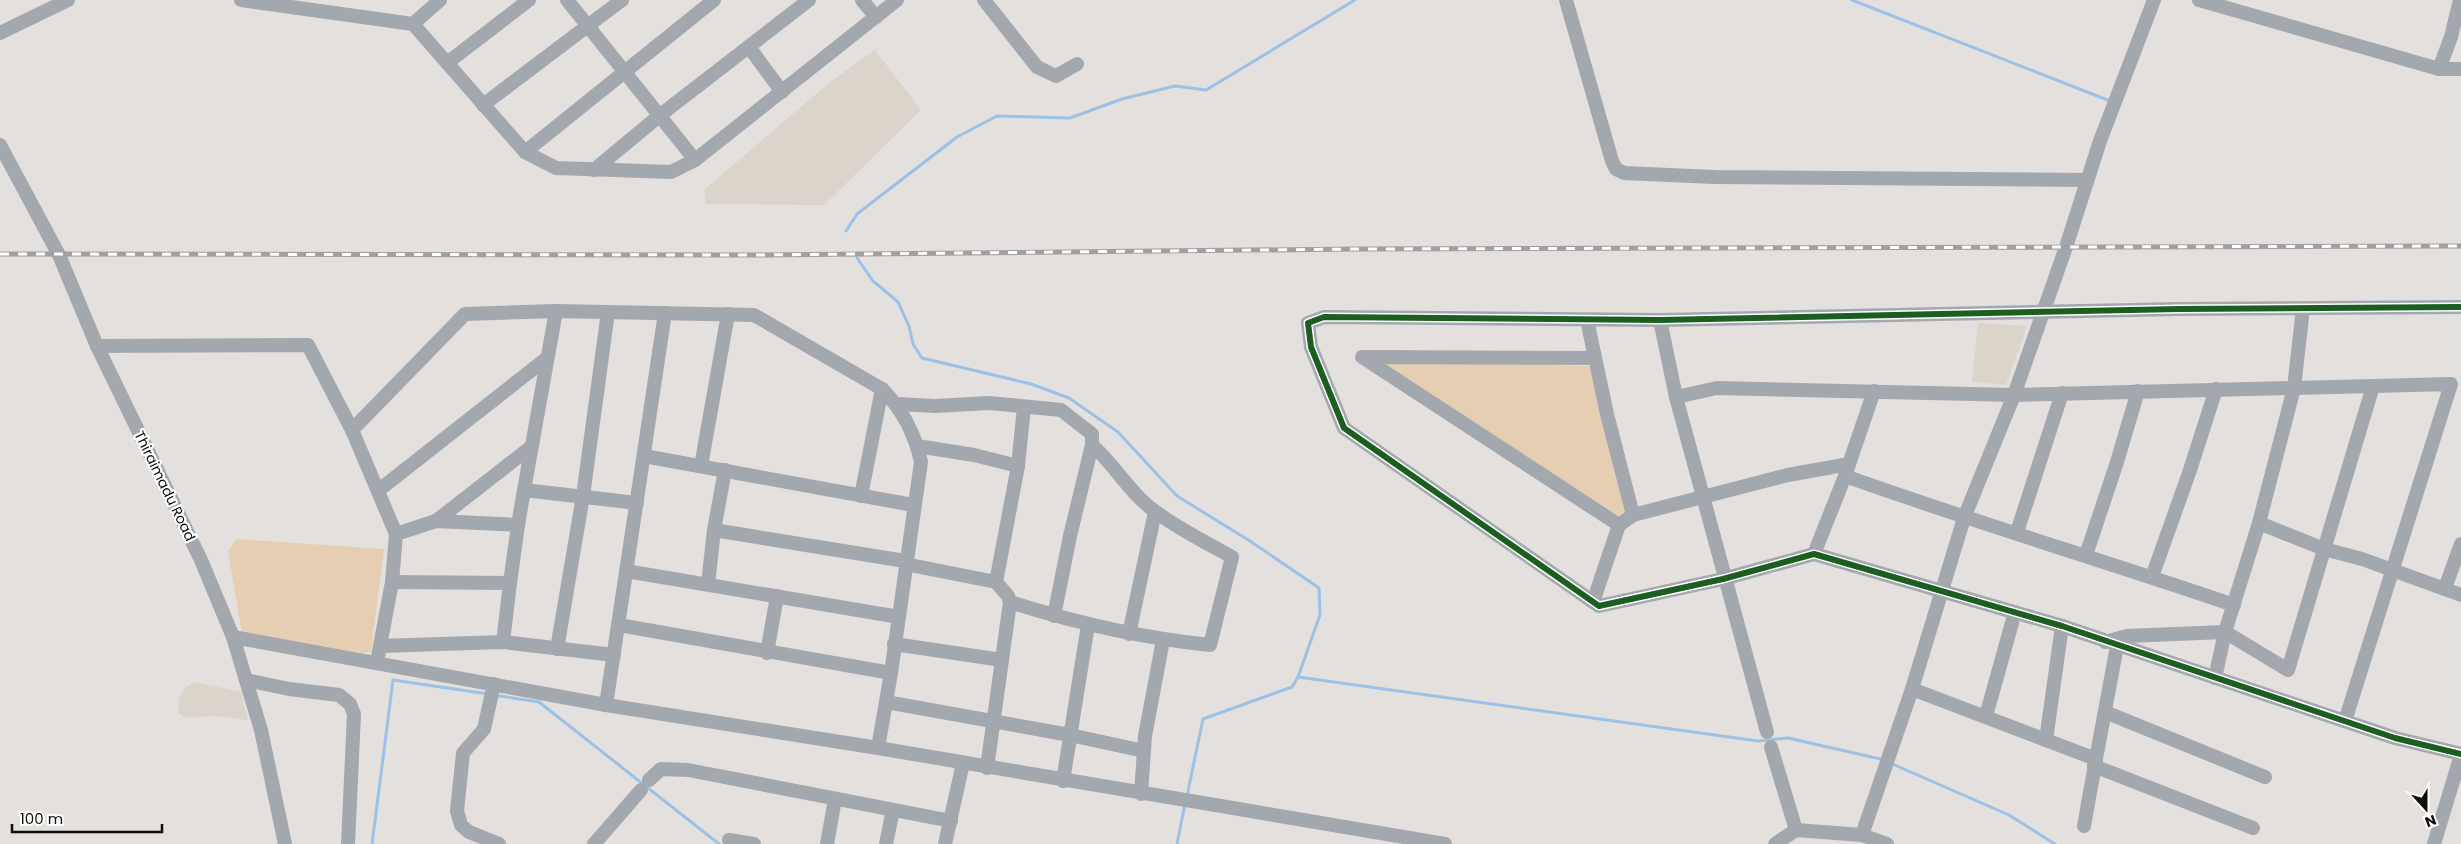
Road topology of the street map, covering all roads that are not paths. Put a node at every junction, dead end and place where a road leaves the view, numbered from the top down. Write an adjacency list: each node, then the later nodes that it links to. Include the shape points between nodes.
1 (68, 0): 19 (street)
2 (241, 0): 17 (street)
3 (440, 0): 17 (street)
4 (529, 0): 21 (street)
5 (567, 0): 18 (street)
6 (622, 0): 18 (street)
7 (714, 0): 25 (street)
8 (809, 0): 20 (street)
9 (862, 0): 16 (street)
10 (898, 0): 16 (street)
11 (984, 0): 22 (street, via 1037,67 1056,76)
12 (1566, 0): 33 (street, via 1612,161 1616,170 1624,173 1714,177)
13 (2154, 0): 33 (street)
14 (2200, 0): 23 (street)
15 (2460, 0): 23 (street, via 2451,37)
16 (876, 17): 26 (street)
17 (413, 24): 21 (street)
18 (588, 27): 25 (street); 27 (street)
19 (0, 34)
20 (749, 47): 26 (street); 28 (street)
21 (447, 63): 27 (street)
22 (1077, 64)
23 (2438, 69): 24 (street)
24 (2461, 69)
25 (624, 71): 28 (street); 30 (street)
26 (782, 92): 31 (street)
27 (483, 105): 30 (street)
28 (659, 116): 31 (street); 32 (street)
29 (0, 145): 43 (street, Thiraimadu Road, via 59,255)
30 (525, 152): 32 (street, via 556,168)
31 (695, 160): 32 (street, via 671,172)
32 (594, 170)
33 (2087, 180): 38 (street)
34 (2461, 307): 35 (street)
35 (2303, 308): 38 (street); 47 (street)
36 (556, 311): 37 (street); 44 (street); 57 (street, via 465,314)
37 (608, 312): 39 (street); 68 (street)
38 (2042, 312): 42 (street); 53 (street)
39 (665, 313): 40 (street); 61 (street)
40 (728, 314): 48 (street, via 754,315); 62 (street)
41 (1587, 320): 42 (street); 45 (street); 101 (street, via 1324,317 1308,323 1311,347 1344,428)
42 (1660, 320): 54 (street)
43 (97, 346): 57 (street, via 308,345); 111 (street, Thiraimadu Road, via 201,560)
44 (547, 358): 60 (street); 66 (street)
45 (1595, 358): 74 (street); 79 (street, via 1362,357)
46 (2372, 386): 47 (street); 84 (street); 89 (street, via 2451,384)
47 (2294, 388): 49 (street); 77 (street)
48 (882, 389): 55 (street); 69 (street)
49 (2216, 389): 51 (street); 90 (street)
50 (1874, 391): 53 (street); 54 (street, via 1718,388); 65 (street)
51 (2138, 391): 52 (street); 86 (street)
52 (2062, 393): 53 (street); 81 (street)
53 (2014, 395): 75 (street)
54 (1676, 397): 70 (street)
55 (897, 404): 56 (street, via 989,403); 59 (street)
56 (1024, 407): 58 (street, via 1061,410 1092,434); 63 (street)
57 (352, 430): 66 (street)
58 (1092, 445): 73 (street); 104 (street)
59 (917, 446): 63 (street); 72 (street, via 921,462)
60 (531, 447): 67 (street); 76 (street)
61 (644, 456): 62 (street); 71 (street)
62 (701, 466): 64 (street)
63 (1018, 466): 93 (street)
64 (725, 470): 69 (street); 80 (street)
65 (1847, 470): 70 (street, via 1788,474); 75 (street); 85 (street)
66 (379, 490): 82 (street)
67 (524, 490): 68 (street); 78 (street)
68 (583, 496): 71 (street); 117 (street)
69 (861, 496): 72 (street)
70 (1703, 498): 74 (street); 91 (street)
71 (637, 503): 88 (street)
72 (913, 506): 87 (street)
73 (1155, 512): 110 (street); 112 (street, via 1232,558 1210,645)
74 (1633, 515): 79 (street)
75 (1964, 518): 81 (street); 97 (street)
76 (436, 521): 78 (street); 82 (street)
77 (2259, 523): 84 (street); 102 (street)
78 (518, 525): 94 (street)
79 (1619, 525): 101 (street)
80 (714, 530): 87 (street); 95 (street)
81 (2016, 532): 86 (street)
82 (396, 534): 92 (street)
83 (2461, 544): 96 (street)
84 (2324, 549): 89 (street); 109 (street, via 2288,670)
85 (1814, 554): 91 (street); 97 (street)
86 (2086, 555): 90 (street)
87 (905, 563): 93 (street); 105 (street)
88 (626, 571): 95 (street); 106 (street)
89 (2392, 571): 96 (street); 131 (street)
90 (2152, 577): 102 (street)
91 (1724, 579): 101 (street, via 1599,606); 133 (street)
92 (392, 582): 94 (street); 116 (street)
93 (996, 582): 100 (street)
94 (510, 583): 113 (street)
95 (708, 584): 99 (street)
96 (2445, 588): 98 (street)
97 (1941, 590): 103 (street); 125 (street)
98 (2461, 594)
99 (777, 596): 105 (street); 118 (street)
100 (1010, 602): 104 (street); 120 (street)
101 (1593, 602)
102 (2234, 605): 109 (street)
103 (2014, 612): 108 (street); 130 (street)
104 (1054, 616): 107 (street)
105 (899, 617): 114 (street)
106 (618, 625): 118 (street); 119 (street)
107 (1088, 625): 110 (street); 134 (street)
108 (2062, 626): 115 (street); 135 (street)
109 (2224, 632): 115 (street, via 2127,636); 123 (street)
110 (1129, 634): 112 (street)
111 (233, 637): 121 (street); 124 (street, Thiraimadu Road)
112 (1163, 640): 138 (street)
113 (503, 642): 116 (street); 117 (street)
114 (894, 644): 120 (street); 122 (street)
115 (2111, 644): 123 (street); 129 (street)
116 (380, 646): 121 (street)
117 (557, 649): 119 (street)
118 (767, 652): 122 (street)
119 (614, 655): 128 (street)
120 (1002, 660): 132 (street)
121 (376, 662): 126 (street)
122 (891, 673): 127 (street)
123 (2215, 678): 131 (street)
124 (246, 680): 155 (street, Thiraimadu Road, via 261,730); 156 (street, via 339,695 350,704 354,714)
125 (1912, 689): 130 (street); 152 (street)
126 (492, 692): 128 (street); 157 (street, via 484,729 463,753 457,811 461,825 469,832)
127 (886, 702): 132 (street); 137 (street)
128 (606, 705): 137 (street)
129 (2105, 712): 140 (street); 143 (street)
130 (1986, 716): 135 (street)
131 (2345, 721): 139 (street, via 2395,738)
132 (992, 722): 134 (street); 142 (street)
133 (1766, 732)
134 (1070, 735): 138 (street); 144 (street)
135 (2046, 740): 140 (street)
136 (1771, 747): 151 (street)
137 (878, 748): 141 (street)
138 (1144, 751): 145 (street)
139 (2461, 754): 166 (street)
140 (2095, 763): 149 (street); 150 (street)
141 (963, 764): 142 (street); 148 (street)
142 (987, 768): 144 (street)
143 (2265, 777)
144 (1063, 781): 145 (street)
145 (1141, 794): 154 (street)
146 (835, 799): 147 (street); 158 (street, via 688,770 661,769); 160 (street)
147 (893, 810): 148 (street); 161 (street)
148 (951, 821): 162 (street)
149 (2084, 826)
150 (2253, 828)
151 (1796, 830): 152 (street); 164 (street)
152 (1862, 835): 165 (street)
153 (729, 840): 159 (street)
154 (1393, 840): 163 (street)
155 (286, 844)
156 (348, 844)
157 (499, 844)
158 (594, 844)
159 (754, 844)
160 (827, 844)
161 (886, 844)
162 (945, 844)
163 (1445, 844)
164 (1775, 844)
165 (1887, 844)
166 (2434, 844)

